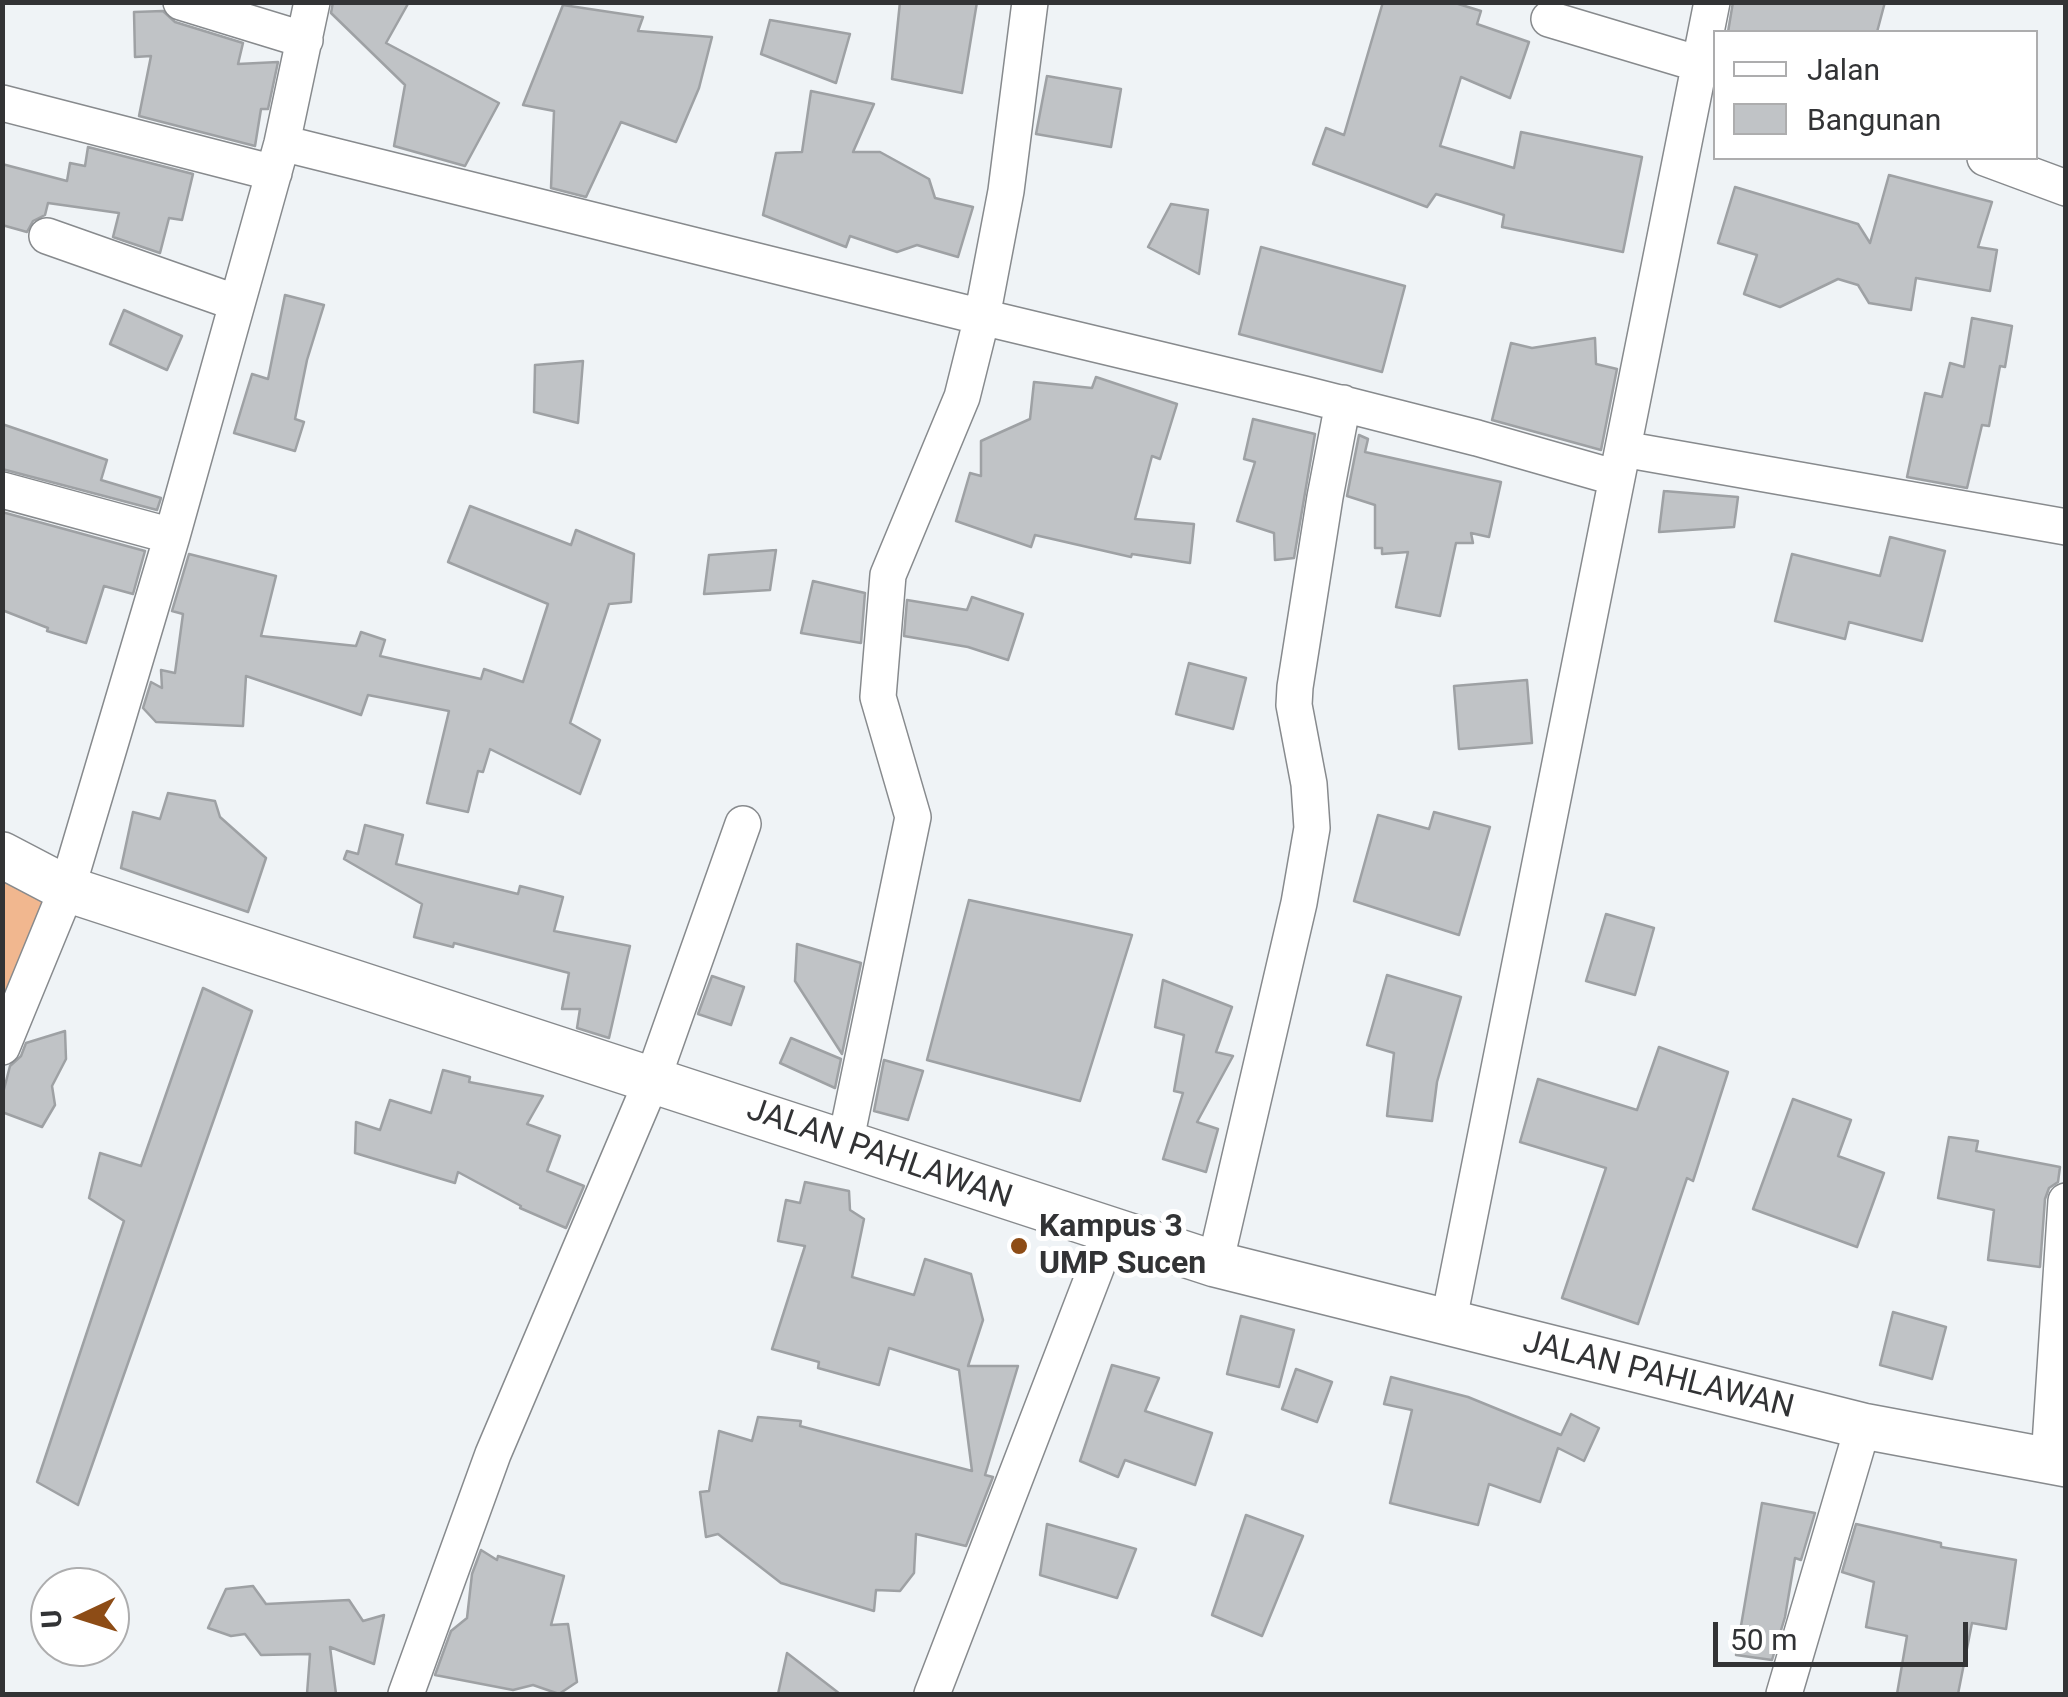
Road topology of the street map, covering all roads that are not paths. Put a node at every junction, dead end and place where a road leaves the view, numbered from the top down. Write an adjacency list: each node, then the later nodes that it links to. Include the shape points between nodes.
1 (181, 2): 6 (street)
2 (312, 2): 6 (street)
3 (1030, 2): 14 (street)
4 (1712, 2): 7 (street)
5 (1549, 19): 7 (street)
6 (305, 40): 9 (street)
7 (1708, 67): 16 (street)
8 (2, 103): 9 (street)
9 (278, 158): 13 (street); 14 (street)
10 (1990, 160): 11 (street)
11 (2066, 188)
12 (48, 236): 13 (street)
13 (237, 304): 19 (street)
14 (982, 317): 15 (street); 25 (street, via 962,397 888,575 878,696 913,817)
15 (1343, 404): 16 (street); 28 (street, via 1294,706 1312,828)
16 (1620, 464): 18 (street); 29 (street)
17 (2, 490): 19 (street)
18 (2066, 527)
19 (172, 536): 22 (street)
20 (744, 824): 24 (street)
21 (2, 855): 22 (main road, JALAN PAHLAWAN)
22 (67, 889): 23 (street); 24 (main road, JALAN PAHLAWAN)
23 (2, 1048)
24 (653, 1078): 25 (main road, JALAN PAHLAWAN); 32 (street, via 493,1454)
25 (845, 1144): 27 (main road, JALAN PAHLAWAN)
26 (2066, 1200): 31 (street)
27 (1110, 1232): 28 (main road, JALAN PAHLAWAN); 33 (street)
28 (1215, 1264): 29 (main road, JALAN PAHLAWAN)
29 (1448, 1324): 30 (main road, JALAN PAHLAWAN)
30 (1864, 1426): 31 (main road, JALAN PAHLAWAN); 34 (street)
31 (2057, 1462)
32 (406, 1694)
33 (932, 1694)
34 (1784, 1694)

